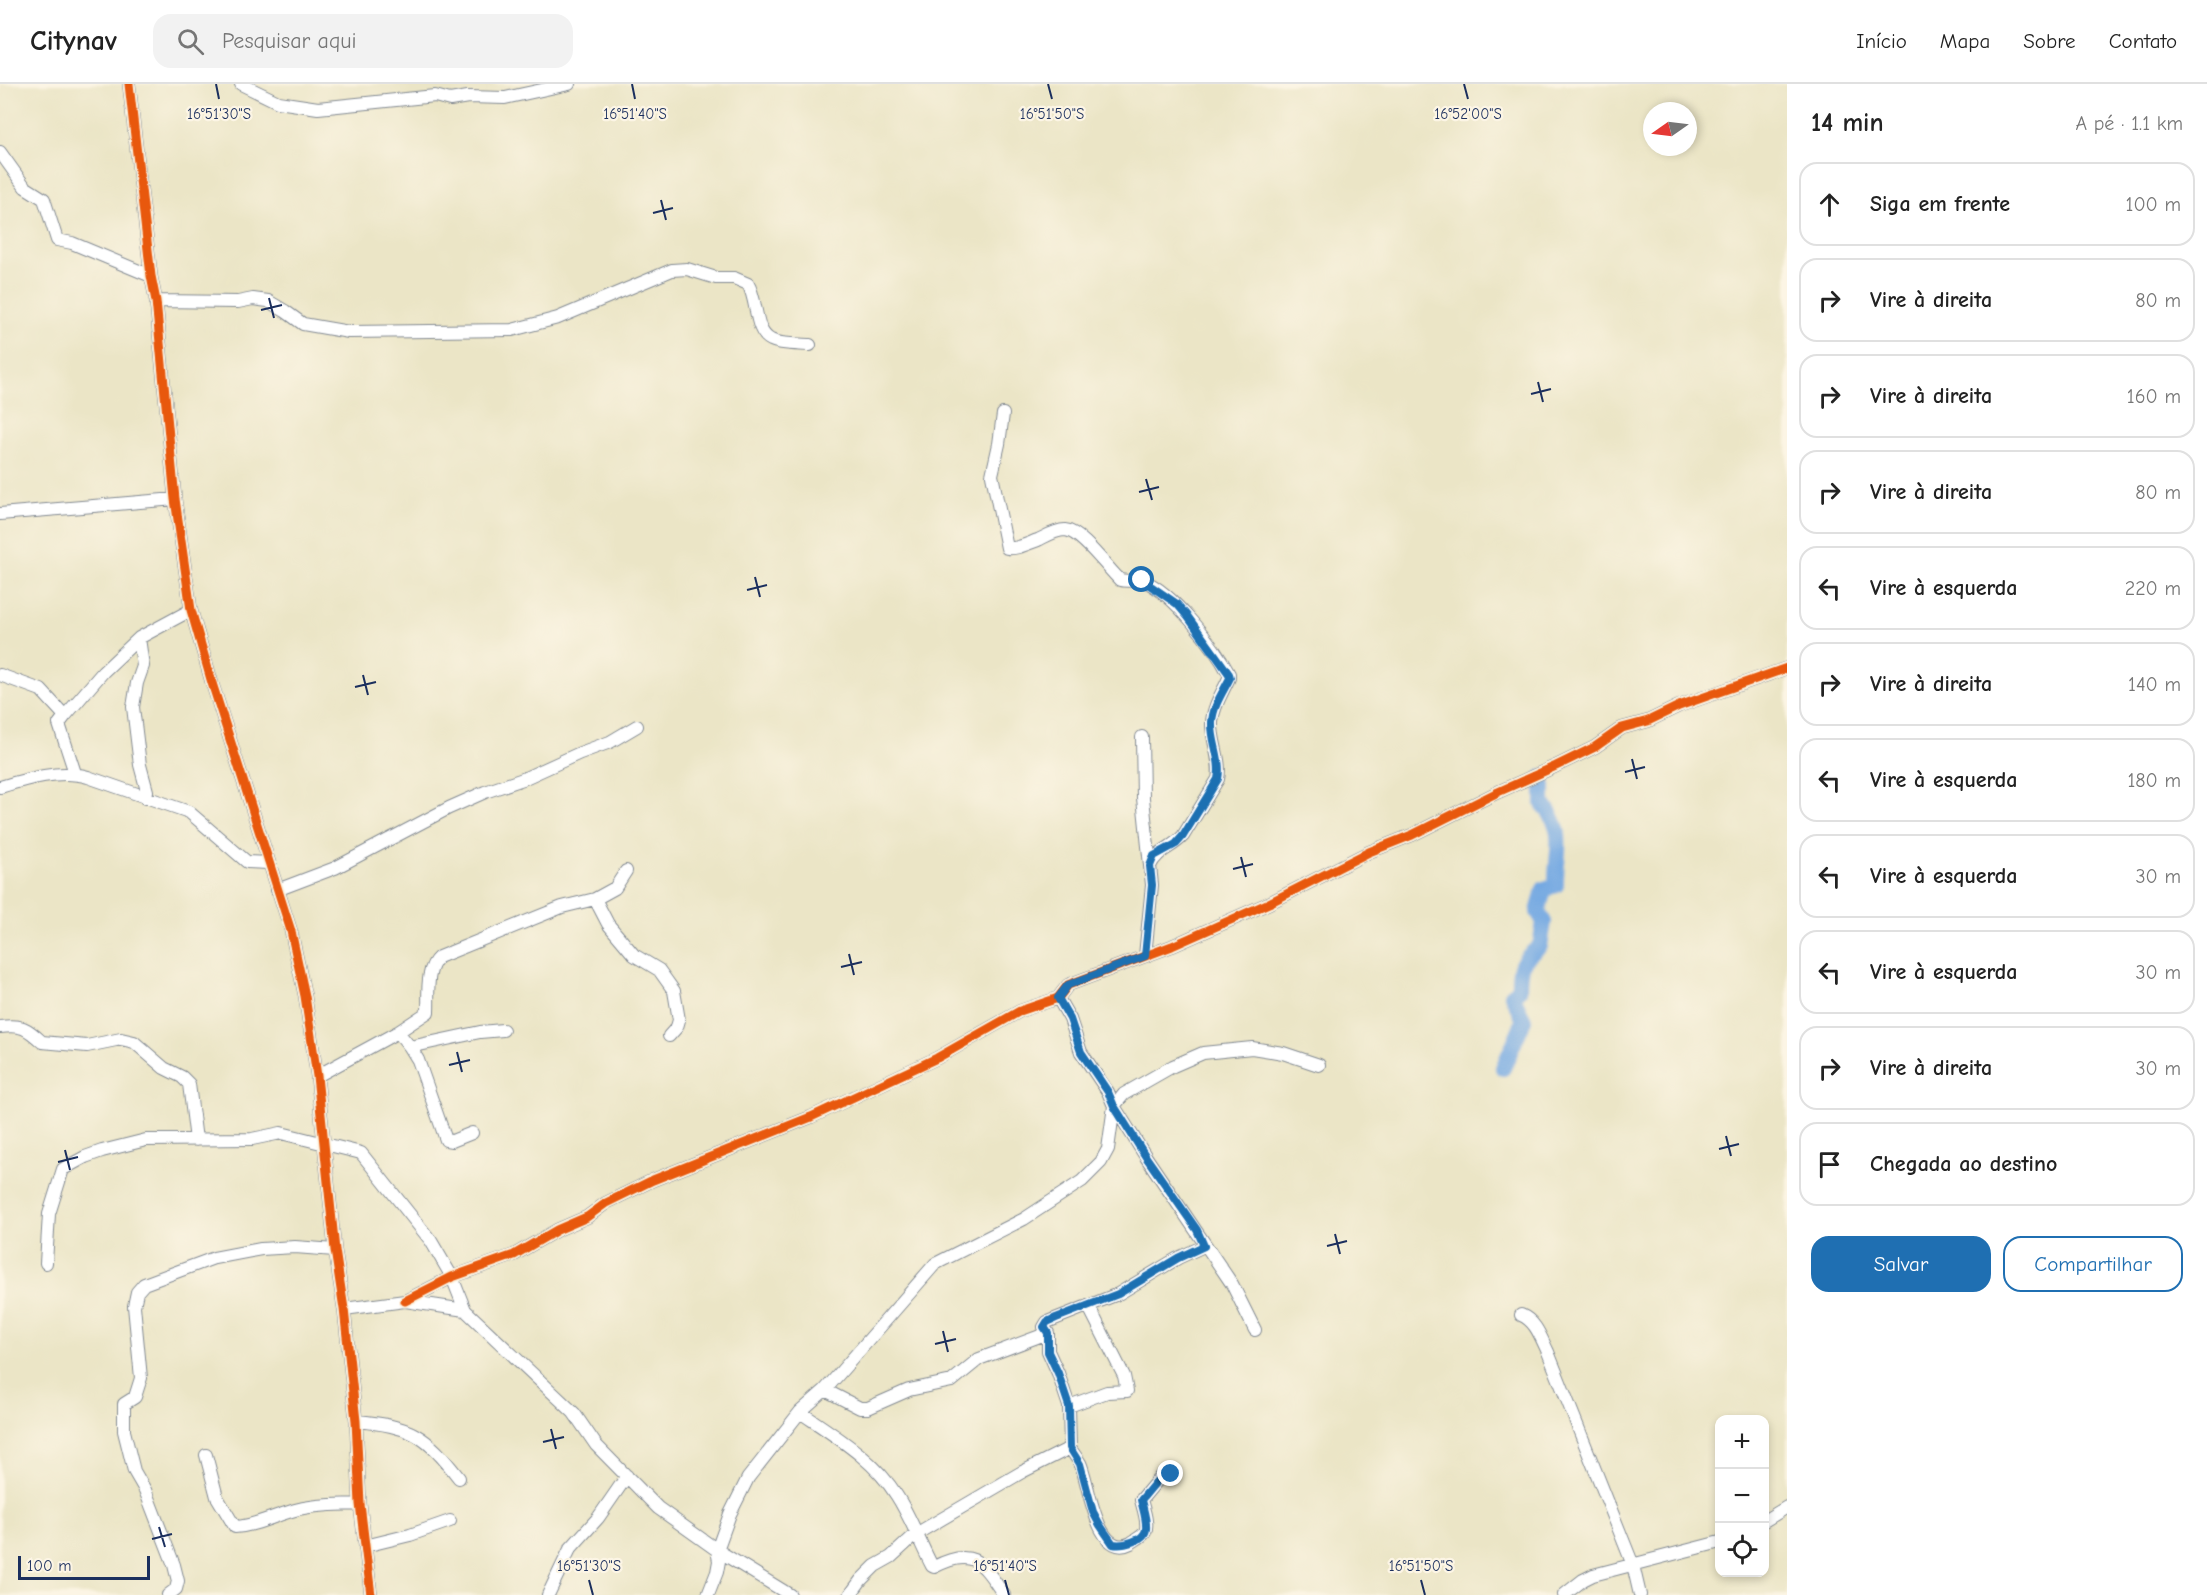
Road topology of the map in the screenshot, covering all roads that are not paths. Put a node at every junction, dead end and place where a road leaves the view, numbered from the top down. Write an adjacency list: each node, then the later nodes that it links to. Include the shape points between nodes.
1 (129, 84): 5 (street)
2 (241, 84): 3 (street, via 278,102 318,108 435,96 450,100 505,98)
3 (569, 84)
4 (0, 152): 5 (street, via 25,187 44,199 57,240)
5 (151, 276): 6 (street)
6 (156, 301): 7 (street, via 268,301 303,324 349,332 512,330 558,318 672,270 687,269 748,284 765,336 773,341); 9 (street)
7 (810, 345)
8 (1003, 414): 22 (street, via 992,475 1006,548 1059,531 1071,532 1120,580 1142,580 1177,604 1229,674 1212,722 1218,779 1183,836 1154,856)
9 (175, 499): 10 (street); 11 (street)
10 (0, 514)
11 (191, 610): 12 (street); 21 (street)
12 (139, 638): 15 (street); 20 (street, via 143,666 133,707)
13 (1787, 668): 26 (street, via 1679,706 1648,722 1622,728 1594,747 1412,836 1369,852 1269,903)
14 (0, 675): 15 (street, via 41,690)
15 (65, 716): 18 (street, via 60,724)
16 (637, 726): 24 (street, via 610,742 449,808 335,868)
17 (1142, 737): 22 (street)
18 (75, 773): 19 (street); 20 (street)
19 (3, 782)
20 (146, 798): 21 (street, via 189,812 247,862)
21 (268, 863): 24 (street)
22 (1150, 866): 26 (street, via 1152,885)
23 (626, 871): 25 (street, via 615,888)
24 (278, 890): 34 (street, via 305,996)
25 (596, 899): 30 (street, via 562,907 439,957 430,972 428,1012); 31 (street, via 614,932 634,955 659,970 674,992 679,1020)
26 (1145, 956): 27 (street, via 1068,985)
27 (1058, 998): 35 (street, via 1081,1052); 42 (street, via 1020,1011 937,1058 811,1117 653,1180 514,1255)
28 (0, 1027): 37 (street, via 17,1025 42,1042 72,1046 121,1039 135,1042 189,1084)
29 (503, 1030): 32 (street)
30 (399, 1032): 32 (street); 34 (street)
31 (669, 1036)
32 (410, 1047): 36 (street, via 446,1140)
33 (1319, 1065): 35 (street, via 1252,1048 1203,1053 1124,1094)
34 (317, 1076): 38 (street)
35 (1114, 1106): 39 (street); 50 (street, via 1108,1149 1082,1181 1024,1219 935,1264)
36 (472, 1133)
37 (196, 1140): 38 (street, via 252,1139 281,1133); 41 (street, via 146,1140 102,1151 67,1166 59,1177 49,1214)
38 (323, 1142): 40 (street); 42 (street, via 361,1153 432,1241)
39 (1204, 1246): 44 (street); 48 (street, via 1232,1284)
40 (335, 1250): 45 (street); 68 (street, via 278,1247 214,1258 155,1279 136,1292 141,1378 135,1397 124,1404 124,1431 134,1472 174,1565 178,1581 176,1589)
41 (46, 1263)
42 (452, 1277): 43 (street); 46 (street)
43 (405, 1300): 45 (street); 46 (street)
44 (1089, 1306): 49 (street, via 1047,1322 1044,1327); 51 (street, via 1124,1376 1127,1391 1107,1392)
45 (344, 1309): 53 (street)
46 (465, 1310): 57 (street, via 574,1413 596,1445)
47 (1521, 1315): 67 (street, via 1534,1323 1548,1352)
48 (1255, 1330)
49 (1048, 1333): 50 (street, via 979,1359 952,1381 909,1390 868,1408 860,1408); 51 (street, via 1048,1352)
50 (825, 1390): 52 (street)
51 (1069, 1406): 54 (street)
52 (800, 1412): 63 (street, via 862,1455 897,1496); 66 (street, via 748,1478)
53 (356, 1421): 58 (street, via 389,1424 412,1432 433,1447); 59 (street)
54 (1070, 1448): 56 (street, via 1080,1464 1093,1512 1113,1544 1129,1544 1144,1534 1141,1500 1161,1476); 63 (street)
55 (206, 1455): 59 (street, via 217,1497 235,1527 318,1505)
56 (1171, 1474)
57 (627, 1476): 66 (street, via 673,1521); 70 (street, via 570,1549)
58 (459, 1478)
59 (360, 1504): 65 (street)
60 (1787, 1507): 61 (street)
61 (1769, 1518)
62 (450, 1521): 65 (street)
63 (916, 1534): 73 (street, via 875,1566); 74 (street, via 934,1568 947,1561 975,1559)
64 (1715, 1543): 67 (street)
65 (365, 1546): 69 (street)
66 (717, 1550): 71 (street, via 717,1572); 72 (street)
67 (1633, 1565): 75 (street, via 1593,1575); 76 (street)
68 (168, 1595)
69 (371, 1595)
70 (548, 1595)
71 (708, 1595)
72 (790, 1595)
73 (850, 1595)
74 (1004, 1595)
75 (1564, 1595)
76 (1640, 1595)

